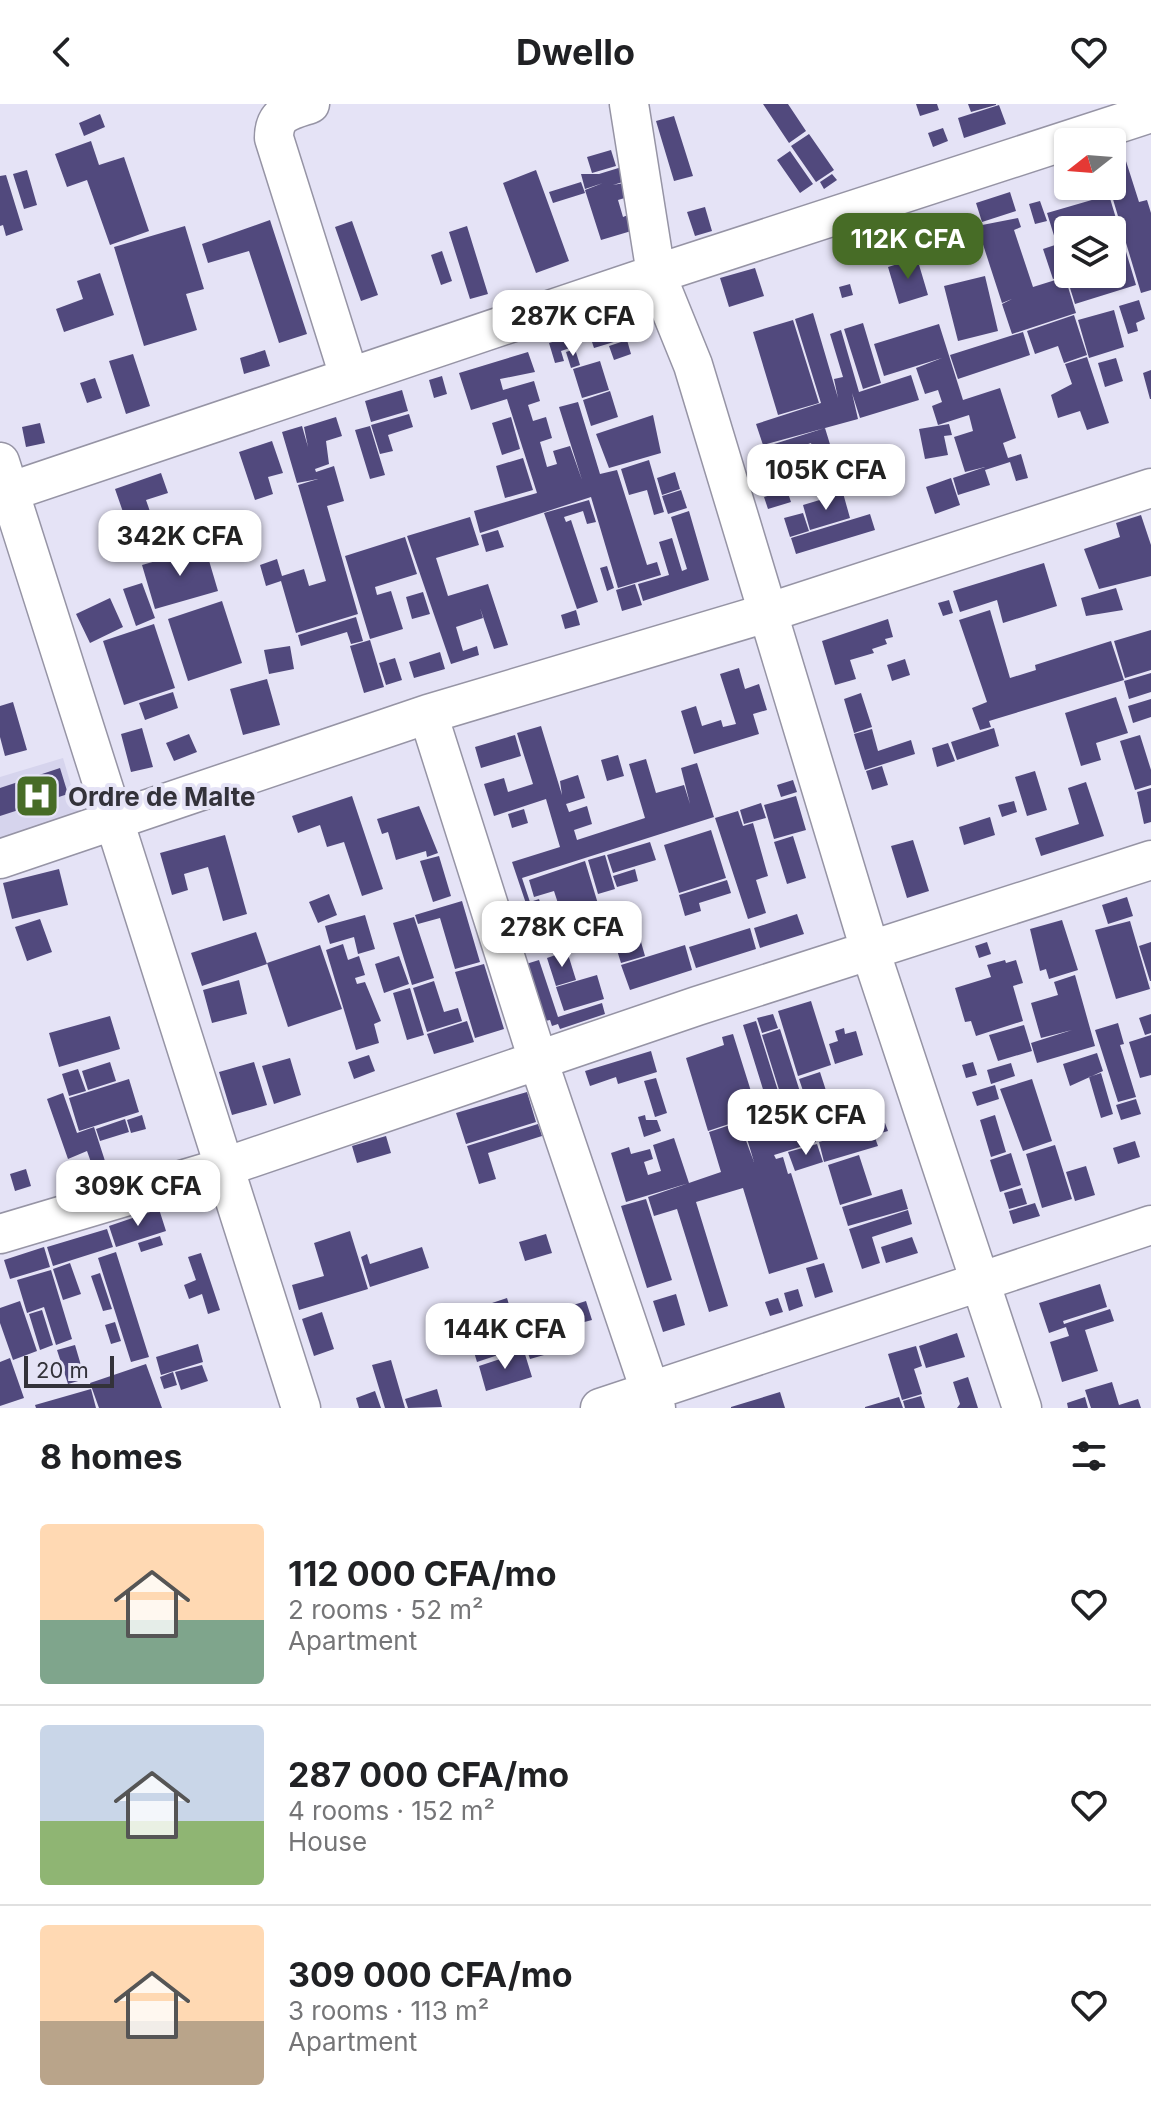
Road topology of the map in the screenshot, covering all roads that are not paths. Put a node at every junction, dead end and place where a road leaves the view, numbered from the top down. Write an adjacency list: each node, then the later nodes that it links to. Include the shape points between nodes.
1 (629, 104): 4 (street)
2 (292, 107): 5 (street, via 274,124 274,138)
3 (1151, 113): 4 (street)
4 (656, 274): 5 (street); 8 (street, via 693,365)
5 (349, 376): 6 (street)
6 (3, 483): 10 (street)
7 (1151, 488): 8 (street)
8 (770, 612): 9 (street); 13 (street)
9 (428, 714): 10 (street); 14 (street)
10 (114, 819): 11 (street); 15 (street)
11 (0, 859)
12 (1151, 860): 13 (street)
13 (870, 950): 14 (street); 18 (street)
14 (538, 1060): 15 (street); 19 (street)
15 (225, 1167): 17 (street); 20 (street)
16 (1151, 1225): 18 (street)
17 (0, 1234)
18 (978, 1282): 19 (street); 22 (street)
19 (653, 1399): 21 (street)
20 (301, 1408)
21 (600, 1408)
22 (1022, 1408)

